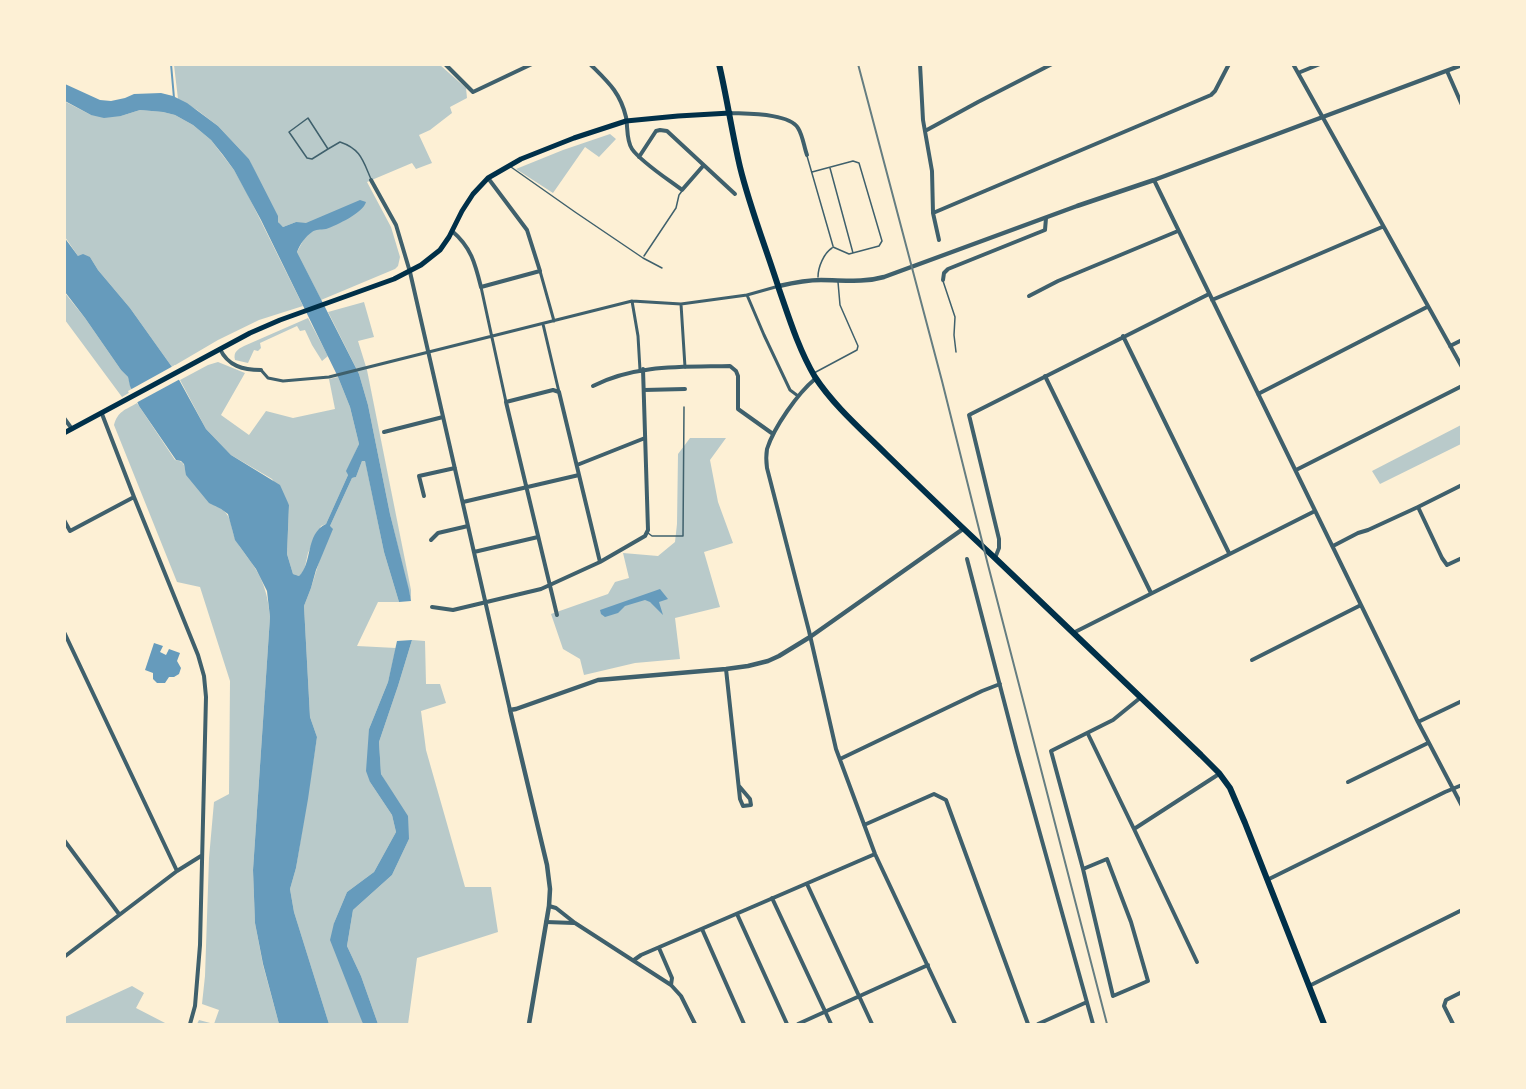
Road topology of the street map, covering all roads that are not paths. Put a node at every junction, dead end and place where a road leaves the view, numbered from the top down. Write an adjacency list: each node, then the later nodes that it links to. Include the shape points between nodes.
1 (445, 64): 2 (street, via 473,92)
2 (532, 64)
3 (590, 64): 16 (street, via 615,91)
4 (719, 64): 14 (main road)
5 (920, 64): 17 (street)
6 (1052, 64): 17 (street)
7 (1229, 64): 30 (street, via 1211,95)
8 (1293, 64): 12 (street)
9 (1320, 64): 12 (street)
10 (1461, 65): 11 (street)
11 (1447, 71): 13 (street); 15 (street)
12 (1298, 73): 15 (street)
13 (1461, 105)
14 (730, 113): 16 (main road); 19 (street, via 789,120 800,131); 45 (main road, via 745,183)
15 (1323, 117): 27 (street); 32 (street)
16 (626, 121): 20 (street, via 631,147); 21 (main road)
17 (925, 131): 30 (street, via 933,171)
18 (328, 149): 18 (lane, via 308,118 289,132 307,158); 26 (lane, via 340,142 350,145 360,155)
19 (807, 155): 24 (lane)
20 (639, 156): 22 (street, via 656,131 667,131); 28 (street)
21 (509, 165): 25 (main road); 38 (lane)
22 (703, 166): 28 (street); 29 (street)
23 (829, 167): 24 (lane); 37 (lane); 37 (lane, via 853,161 861,165 882,241 879,246)
24 (812, 172): 36 (lane)
25 (488, 178): 33 (main road, via 473,194); 40 (street, via 527,230)
26 (371, 180): 41 (street, via 396,225)
27 (1154, 180): 31 (street); 34 (street)
28 (682, 190): 38 (lane, via 676,207)
29 (735, 194)
30 (933, 213): 35 (street)
31 (1046, 218): 43 (street, via 1045,230 948,268); 44 (street, via 884,277)
32 (1382, 227): 50 (street); 53 (street)
33 (452, 231): 41 (main road, via 440,250); 46 (street, via 470,251)
34 (1178, 231): 47 (street); 49 (street)
35 (939, 240)
36 (833, 247): 37 (lane); 42 (lane, via 826,252)
37 (853, 253)
38 (643, 258): 39 (lane)
39 (662, 268)
40 (540, 271): 46 (street); 54 (street)
41 (410, 272): 60 (main road); 61 (street)
42 (819, 280): 44 (street); 45 (street)
43 (943, 280): 62 (lane, via 955,317)
44 (838, 281): 67 (lane, via 840,305 858,346)
45 (779, 286): 48 (street); 67 (main road)
46 (481, 287): 56 (street)
47 (1209, 294): 50 (street); 57 (street)
48 (747, 295): 52 (street); 75 (street, via 790,390)
49 (1029, 296)
50 (1212, 300): 74 (street)
51 (632, 302): 52 (street); 54 (street); 66 (street)
52 (681, 304): 63 (street)
53 (1427, 307): 59 (street); 74 (street)
54 (554, 321): 55 (street)
55 (543, 324): 56 (street); 73 (street)
56 (492, 336): 61 (street); 76 (street)
57 (1123, 336): 68 (street); 107 (street)
58 (1461, 340): 59 (street)
59 (1450, 346): 64 (street)
60 (220, 348): 65 (street, via 232,364); 78 (main road)
61 (428, 352): 65 (street, via 334,376 283,381 268,378); 79 (street)
62 (956, 352)
63 (685, 367): 66 (street); 84 (street, via 730,366 738,376 738,409)
64 (1461, 367)
65 (261, 370)
66 (642, 370): 69 (street); 72 (street)
67 (815, 376): 75 (street); 99 (main road, via 835,403)
68 (1046, 376): 108 (street, via 969,415 999,539); 113 (street)
69 (593, 386)
70 (1461, 386): 88 (street)
71 (685, 389): 72 (street)
72 (644, 390): 85 (street)
73 (559, 392): 76 (street, via 553,390); 86 (street)
74 (1258, 394): 88 (street)
75 (799, 396): 84 (street)
76 (506, 402): 91 (street)
77 (684, 407): 101 (lane, via 683,536)
78 (102, 414): 81 (main road); 93 (street)
79 (443, 417): 82 (street); 87 (street)
80 (64, 418): 81 (street)
81 (72, 429): 83 (main road)
82 (384, 432)
83 (64, 433)
84 (773, 434): 120 (street, via 767,450 767,468)
85 (645, 438): 86 (street); 101 (street)
86 (577, 465): 89 (street)
87 (455, 468): 92 (street, via 419,476); 94 (street)
88 (1296, 470): 96 (street)
89 (579, 475): 91 (street); 111 (street)
90 (1461, 484): 95 (street)
91 (527, 488): 94 (street); 103 (street)
92 (424, 496)
93 (134, 497): 100 (street); 141 (street, via 204,676)
94 (463, 502): 98 (street)
95 (1418, 507): 105 (street); 109 (street, via 1447,565)
96 (1315, 511): 105 (street); 107 (street)
97 (64, 520): 100 (street)
98 (468, 526): 104 (street, via 438,533); 106 (street)
99 (963, 530): 108 (main road); 120 (street)
100 (70, 531): 102 (street)
101 (647, 533): 111 (street)
102 (64, 534)
103 (537, 537): 106 (street); 112 (street)
104 (431, 540)
105 (1332, 546): 115 (street)
106 (474, 552): 114 (street)
107 (1229, 553): 113 (street)
108 (995, 558): 119 (main road)
109 (1461, 558)
110 (967, 560): 123 (street)
111 (600, 562): 112 (street)
112 (550, 584): 114 (street); 117 (street)
113 (1151, 593): 119 (street)
114 (486, 602): 116 (street, via 453,610); 126 (street)
115 (1361, 605): 121 (street); 127 (street)
116 (432, 608)
117 (557, 615)
118 (64, 632): 143 (street)
119 (1073, 633): 124 (main road)
120 (810, 637): 122 (street, via 768,662); 130 (street)
121 (1252, 660)
122 (726, 669): 126 (street, via 598,680); 134 (street)
123 (1000, 684): 130 (street); 163 (street)
124 (1141, 697): 128 (street); 131 (main road)
125 (1461, 701): 127 (street)
126 (510, 710): 147 (street, via 547,865)
127 (1418, 722): 129 (street)
128 (1088, 734): 138 (street); 142 (street, via 1051,751)
129 (1428, 743): 132 (street); 135 (street)
130 (840, 759): 137 (street)
131 (1219, 774): 138 (street); 144 (main road, via 1230,788)
132 (1348, 782)
133 (1461, 785): 135 (street)
134 (739, 786): 134 (street, via 743,806 751,805 750,799)
135 (1453, 789): 136 (street); 144 (street)
136 (1461, 806)
137 (864, 825): 140 (street); 174 (street, via 934,794 946,800)
138 (1134, 830): 157 (street)
139 (64, 840): 150 (street)
140 (875, 854): 145 (street); 158 (street)
141 (202, 856): 143 (street); 165 (street, via 200,945)
142 (1083, 869): 142 (street, via 1113,996 1148,981 1107,859)
143 (177, 870): 150 (street)
144 (1267, 880): 160 (main road)
145 (807, 884): 146 (street); 162 (street)
146 (772, 898): 149 (street); 164 (street)
147 (549, 906): 151 (street); 152 (street)
148 (1461, 910): 160 (street)
149 (736, 914): 153 (street); 169 (street)
150 (119, 915): 155 (street)
151 (546, 922): 152 (street); 166 (street)
152 (574, 923): 156 (street)
153 (702, 929): 154 (street); 168 (street)
154 (658, 948): 156 (street); 159 (street, via 672,978)
155 (64, 957)
156 (634, 960): 159 (street)
157 (1197, 962)
158 (928, 965): 162 (street); 173 (street)
159 (671, 985): 167 (street, via 681,996)
160 (1309, 987): 177 (main road)
161 (1461, 992): 178 (street, via 1446,1000 1444,1006)
162 (859, 996): 164 (street); 172 (street)
163 (1087, 1002): 175 (street); 176 (street)
164 (825, 1011): 170 (street); 171 (street)
165 (190, 1024)
166 (529, 1024)
167 (694, 1024)
168 (744, 1024)
169 (787, 1024)
170 (798, 1024)
171 (831, 1024)
172 (872, 1024)
173 (955, 1024)
174 (1028, 1024)
175 (1038, 1024)
176 (1093, 1024)
177 (1324, 1024)
178 (1453, 1024)

